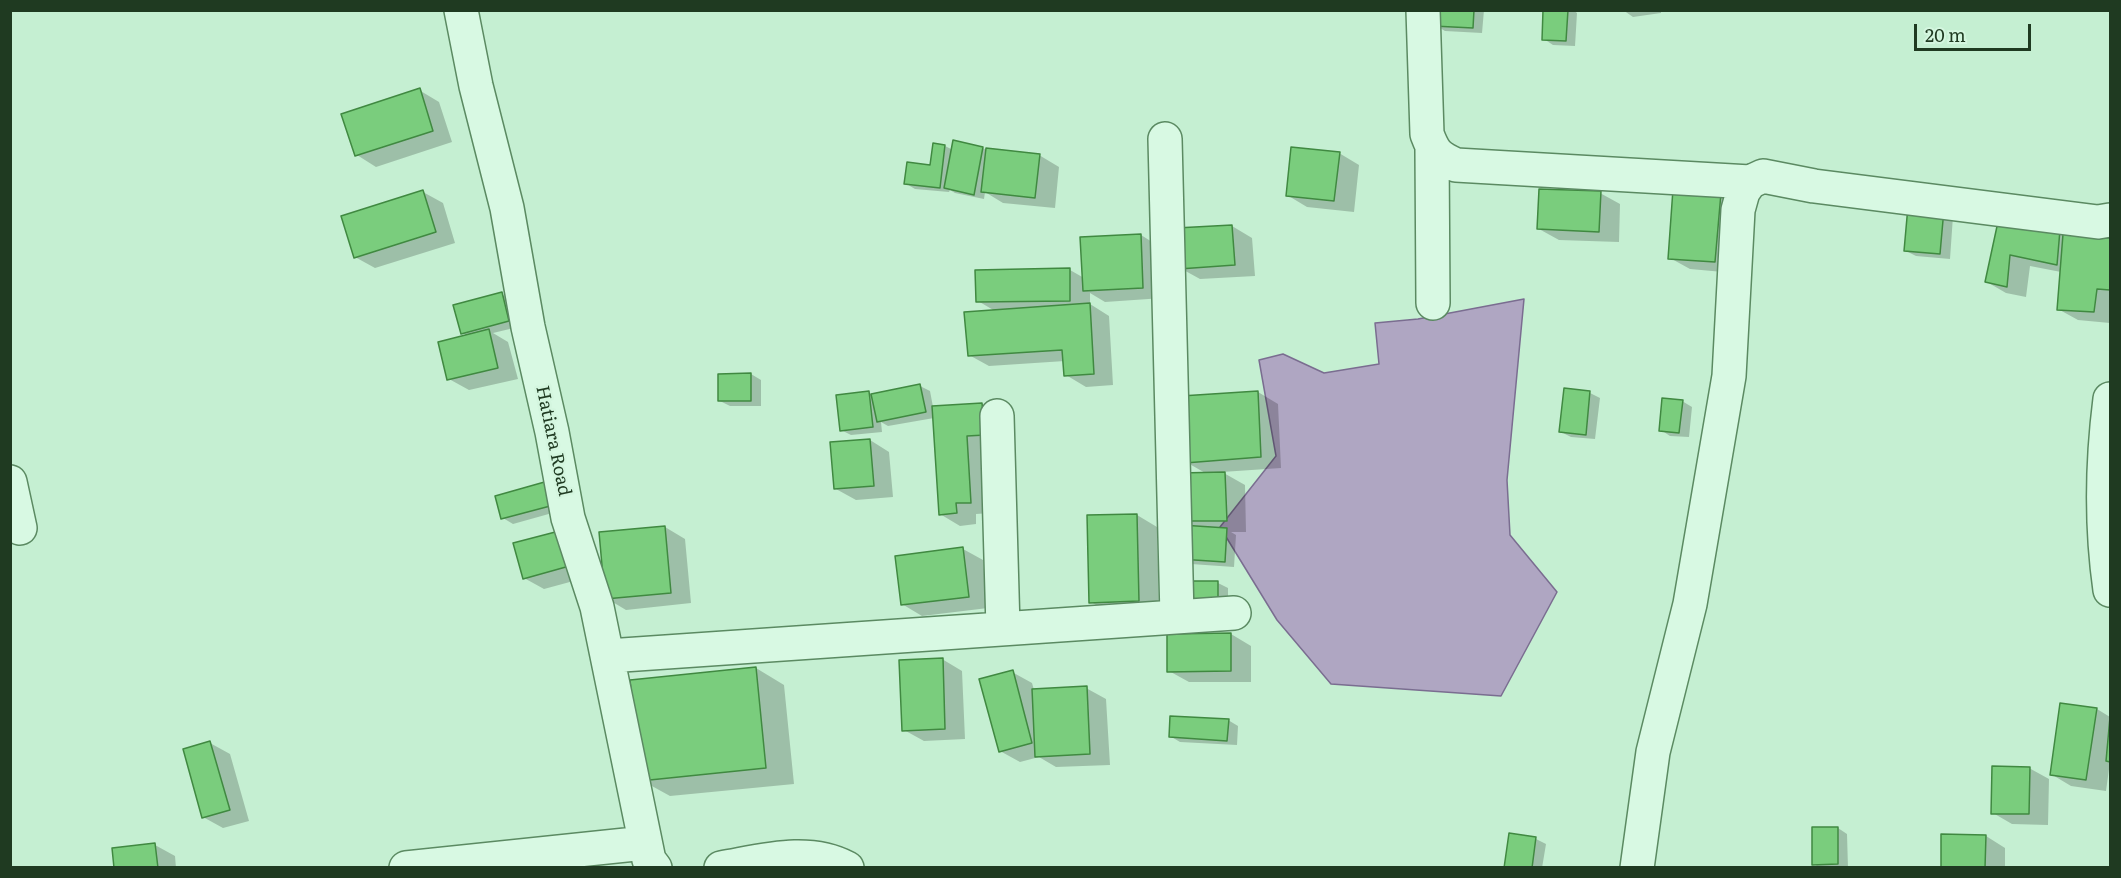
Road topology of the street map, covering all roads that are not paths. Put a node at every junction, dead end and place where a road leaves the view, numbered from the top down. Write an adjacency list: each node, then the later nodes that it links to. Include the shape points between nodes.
1 (461, 10): 16 (street, Hatiara Road, via 507,208 568,518 597,607)
2 (1423, 10): 4 (street, via 1427,134)
3 (1166, 138): 14 (street)
4 (1432, 150): 5 (street, via 1456,165); 7 (street)
5 (1750, 182): 6 (street, via 1763,176 1814,186 2098,222); 21 (street, via 1738,210 1729,376 1715,464 1690,604 1653,752)
6 (2110, 220)
7 (1433, 303)
8 (2110, 399): 12 (street, via 2105,438 2105,551)
9 (997, 416): 15 (street)
10 (10, 482): 11 (street)
11 (20, 528)
12 (2110, 590)
13 (1234, 613): 14 (street)
14 (1177, 616): 15 (street)
15 (1003, 628): 16 (street)
16 (608, 656): 17 (street, Hatiara Road)
17 (650, 855): 18 (street)
18 (406, 867)
19 (721, 867): 20 (street, via 793,855 831,859)
20 (847, 867)
21 (1637, 867)

